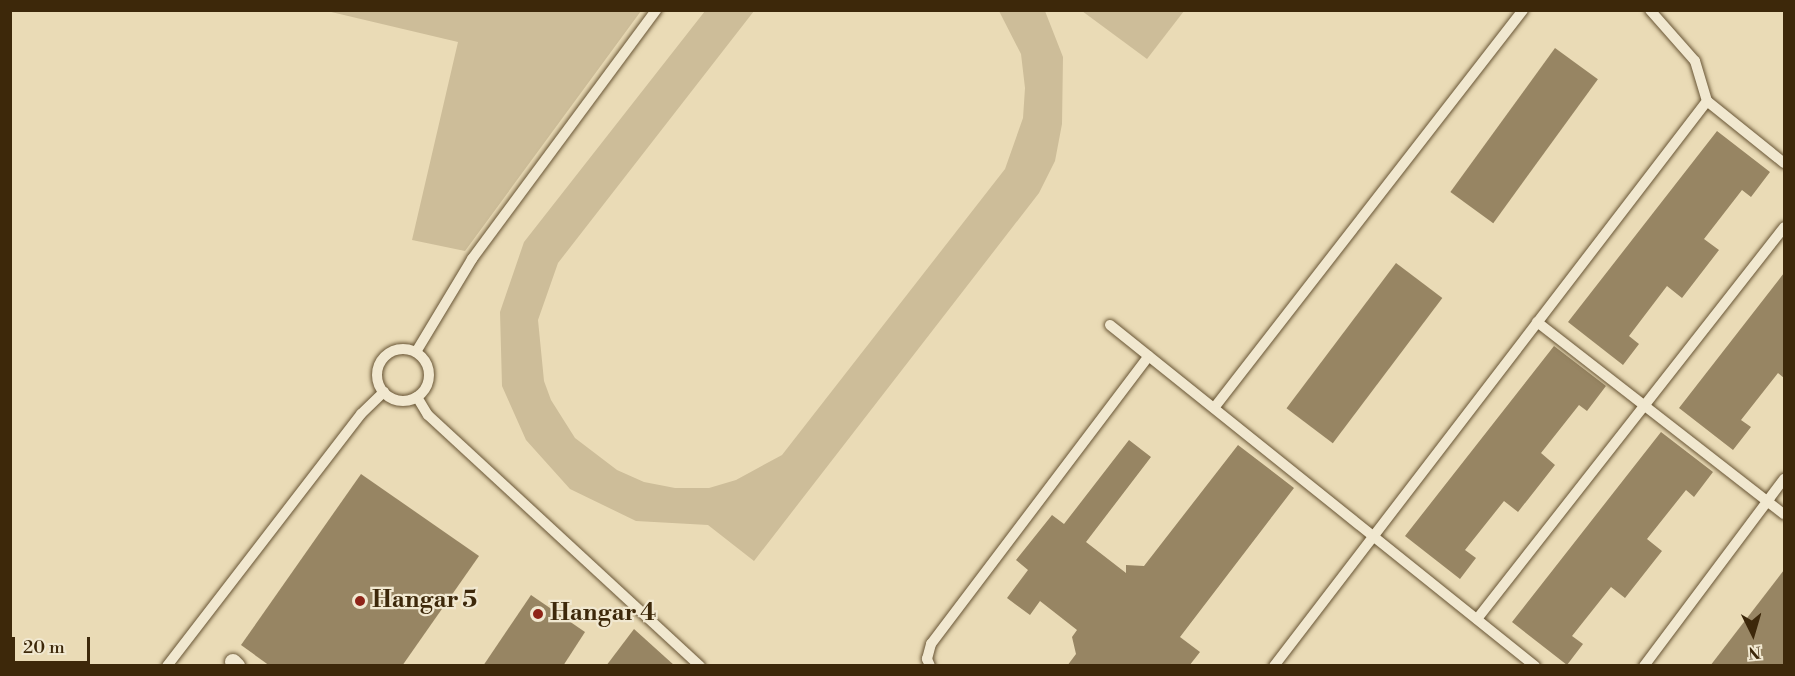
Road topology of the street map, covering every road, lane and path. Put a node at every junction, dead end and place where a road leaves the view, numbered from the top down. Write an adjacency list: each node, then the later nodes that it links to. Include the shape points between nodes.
1 (656, 10): 9 (lane, via 472,259)
2 (1523, 10): 14 (lane)
3 (1650, 10): 4 (lane, via 1695,61)
4 (1707, 101): 5 (lane); 7 (lane)
5 (1785, 163)
6 (1785, 227): 13 (lane)
7 (1537, 322): 13 (lane); 18 (lane)
8 (1110, 325): 10 (lane)
9 (416, 352): 11 (lane, via 400,349 381,362 378,378); 12 (lane, via 429,374)
10 (1149, 356): 14 (lane); 22 (lane, via 931,644 927,659)
11 (384, 392): 12 (lane, via 400,400); 20 (lane, via 361,414)
12 (417, 397): 21 (lane, via 428,415)
13 (1645, 406): 16 (lane); 19 (lane)
14 (1214, 408): 18 (lane)
15 (1785, 479): 16 (lane)
16 (1767, 501): 17 (lane); 25 (lane)
17 (1785, 514)
18 (1372, 535): 19 (lane); 23 (lane)
19 (1478, 619): 24 (lane)
20 (167, 666)
21 (700, 666)
22 (930, 666)
23 (1274, 666)
24 (1535, 666)
25 (1644, 666)

